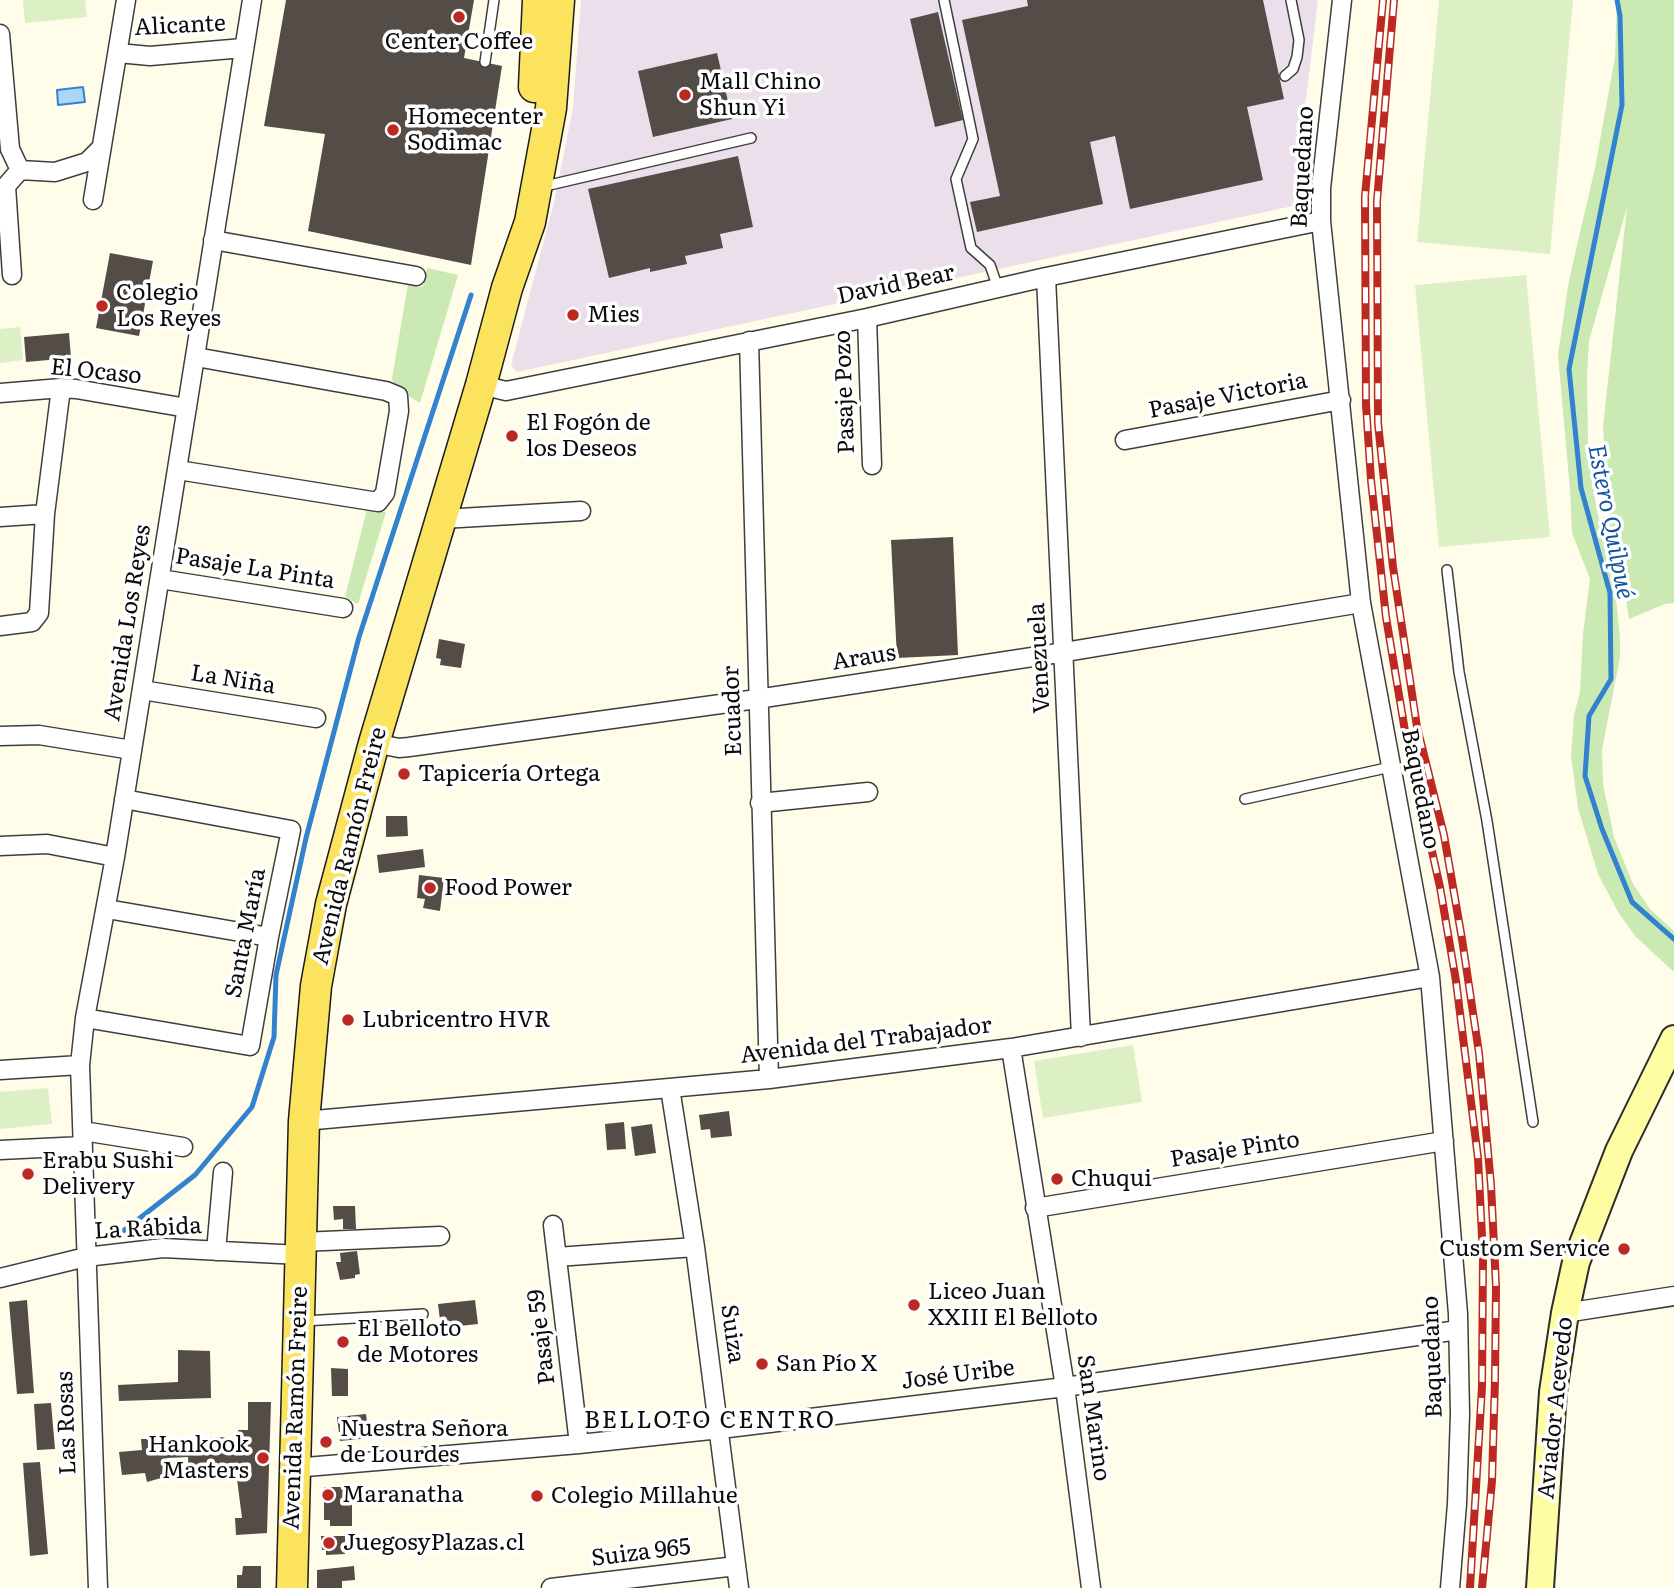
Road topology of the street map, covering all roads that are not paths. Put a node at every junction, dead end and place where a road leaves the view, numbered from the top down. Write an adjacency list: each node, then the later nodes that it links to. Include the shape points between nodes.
1 (126, 0): 11 (street, Alicante)
2 (252, 0): 10 (street, Avenida Los Reyes)
3 (494, 0): 12 (lane)
4 (538, 0): 24 (main road, Avenida Ramón Freire, via 534,90 511,219)
5 (559, 0): 17 (main road, Avenida Ramón Freire, via 551,107)
6 (944, 0): 25 (lane, via 973,139 956,179 971,248 990,265)
7 (1291, 0): 13 (lane, via 1299,40 1293,69)
8 (1342, 0): 19 (street, Baquedano)
9 (0, 34): 16 (street, via 10,149)
10 (243, 48): 11 (street, Alicante, via 150,56); 20 (street, Avenida Los Reyes)
11 (118, 53): 15 (street, Alicante)
12 (485, 62)
13 (1285, 76)
14 (751, 138): 17 (lane)
15 (100, 149): 16 (street, via 87,162 55,172); 18 (street, Alicante)
16 (20, 170): 21 (street, via 6,186)
17 (536, 188): 24 (main road, Avenida Ramón Freire, via 530,222)
18 (93, 200)
19 (1321, 221): 23 (street, David Bear); 32 (street, Baquedano)
20 (213, 240): 22 (street); 28 (street, Avenida Los Reyes)
21 (12, 275)
22 (415, 276)
23 (1045, 276): 25 (street, David Bear); 46 (street, Venezuela)
24 (507, 288): 29 (main road, Avenida Ramón Freire)
25 (998, 288): 26 (street, David Bear)
26 (867, 318): 27 (street, David Bear); 35 (street, Pasaje Pozo)
27 (749, 341): 29 (street, David Bear, via 506,390); 48 (street, Ecuador)
28 (196, 357): 33 (street, Avenida Los Reyes); 36 (street, via 386,391 398,396 400,411 384,493 378,502)
29 (481, 385): 40 (main road, Avenida Ramón Freire)
30 (61, 388): 31 (street, El Ocaso); 33 (street, El Ocaso); 38 (street)
31 (0, 393)
32 (1341, 400): 34 (street, Pasaje Victoria); 43 (street, Baquedano)
33 (187, 408): 36 (street, Avenida Los Reyes)
34 (1125, 440)
35 (872, 465)
36 (178, 470): 42 (street, Avenida Los Reyes)
37 (581, 511): 40 (street)
38 (45, 514): 39 (street); 45 (street, via 38,613 32,622)
39 (0, 517)
40 (442, 519): 51 (main road, Avenida Ramón Freire)
41 (1447, 570): 72 (lane, via 1459,672 1488,821)
42 (160, 579): 44 (street, Pasaje La Pinta); 47 (street, Avenida Los Reyes)
43 (1361, 603): 46 (street, Araus); 53 (street, Baquedano)
44 (343, 608)
45 (0, 626)
46 (1065, 652): 48 (street, Araus); 64 (street, Venezuela)
47 (142, 690): 49 (street, La Niña); 52 (street, Avenida Los Reyes)
48 (757, 699): 51 (street, Araus, via 409,747); 57 (street, Ecuador)
49 (316, 718)
50 (0, 736): 52 (street, via 39,735)
51 (374, 743): 71 (main road, Avenida Ramón Freire, via 331,904 317,986)
52 (132, 750): 55 (street, Avenida Los Reyes)
53 (1391, 767): 56 (lane); 62 (street, Baquedano)
54 (869, 792): 57 (street)
55 (124, 799): 59 (street, Avenida Los Reyes); 61 (street, Santa María, via 291,830)
56 (1245, 799)
57 (760, 803): 69 (street, Ecuador)
58 (0, 846): 59 (street, via 47,844)
59 (115, 857): 60 (street, Avenida Los Reyes)
60 (107, 909): 61 (street); 63 (street, Avenida Los Reyes)
61 (269, 937): 63 (street, Santa María, via 250,1046)
62 (1430, 977): 64 (street, Avenida del Trabajador); 74 (street, Baquedano)
63 (85, 1018): 67 (street, Avenida Los Reyes)
64 (1082, 1037): 66 (street, Avenida del Trabajador)
65 (1674, 1040): 88 (main road, Aviador Acevedo, via 1597,1202 1576,1262)
66 (1011, 1048): 69 (street, Avenida del Trabajador); 78 (street, San Marino)
67 (80, 1065): 68 (street); 73 (street, Avenida Los Reyes)
68 (0, 1070)
69 (769, 1079): 70 (street, Avenida del Trabajador)
70 (670, 1088): 71 (street, Avenida del Trabajador); 81 (street, Suiza)
71 (304, 1121): 82 (main road, Avenida Ramón Freire)
72 (1533, 1122)
73 (83, 1138): 75 (street); 76 (street); 84 (street, Avenida Los Reyes)
74 (1444, 1141): 78 (street, Pasaje Pinto); 91 (street, Baquedano)
75 (183, 1147)
76 (0, 1150)
77 (223, 1172): 83 (street)
78 (1035, 1208): 92 (street, San Marino)
79 (553, 1225): 85 (street, Pasaje 59)
80 (440, 1236): 82 (street, La Rábida)
81 (695, 1247): 85 (street); 93 (street, Suiza)
82 (300, 1249): 83 (street, La Rábida); 90 (main road, Avenida Ramón Freire)
83 (216, 1251): 84 (street, La Rábida, via 163,1248)
84 (86, 1257): 86 (street, La Rábida); 97 (street, Las Rosas)
85 (557, 1257): 94 (street, Pasaje 59)
86 (0, 1278)
87 (1674, 1296): 88 (street)
88 (1565, 1313): 103 (main road, Aviador Acevedo, via 1553,1392)
89 (423, 1314): 90 (lane)
90 (299, 1321): 95 (main road, Avenida Ramón Freire)
91 (1458, 1330): 92 (street, José Uribe); 102 (street, Baquedano, via 1460,1414)
92 (1065, 1387): 93 (street, José Uribe); 101 (street, San Marino)
93 (720, 1429): 94 (street, José Uribe); 96 (street, Suiza)
94 (579, 1444): 95 (street, José Uribe)
95 (294, 1468): 98 (main road, Avenida Ramón Freire)
96 (736, 1566): 99 (street, Suiza 965); 100 (street, Suiza)
97 (97, 1588)
98 (292, 1588)
99 (551, 1588)
100 (739, 1588)
101 (1091, 1588)
102 (1450, 1588)
103 (1540, 1588)

